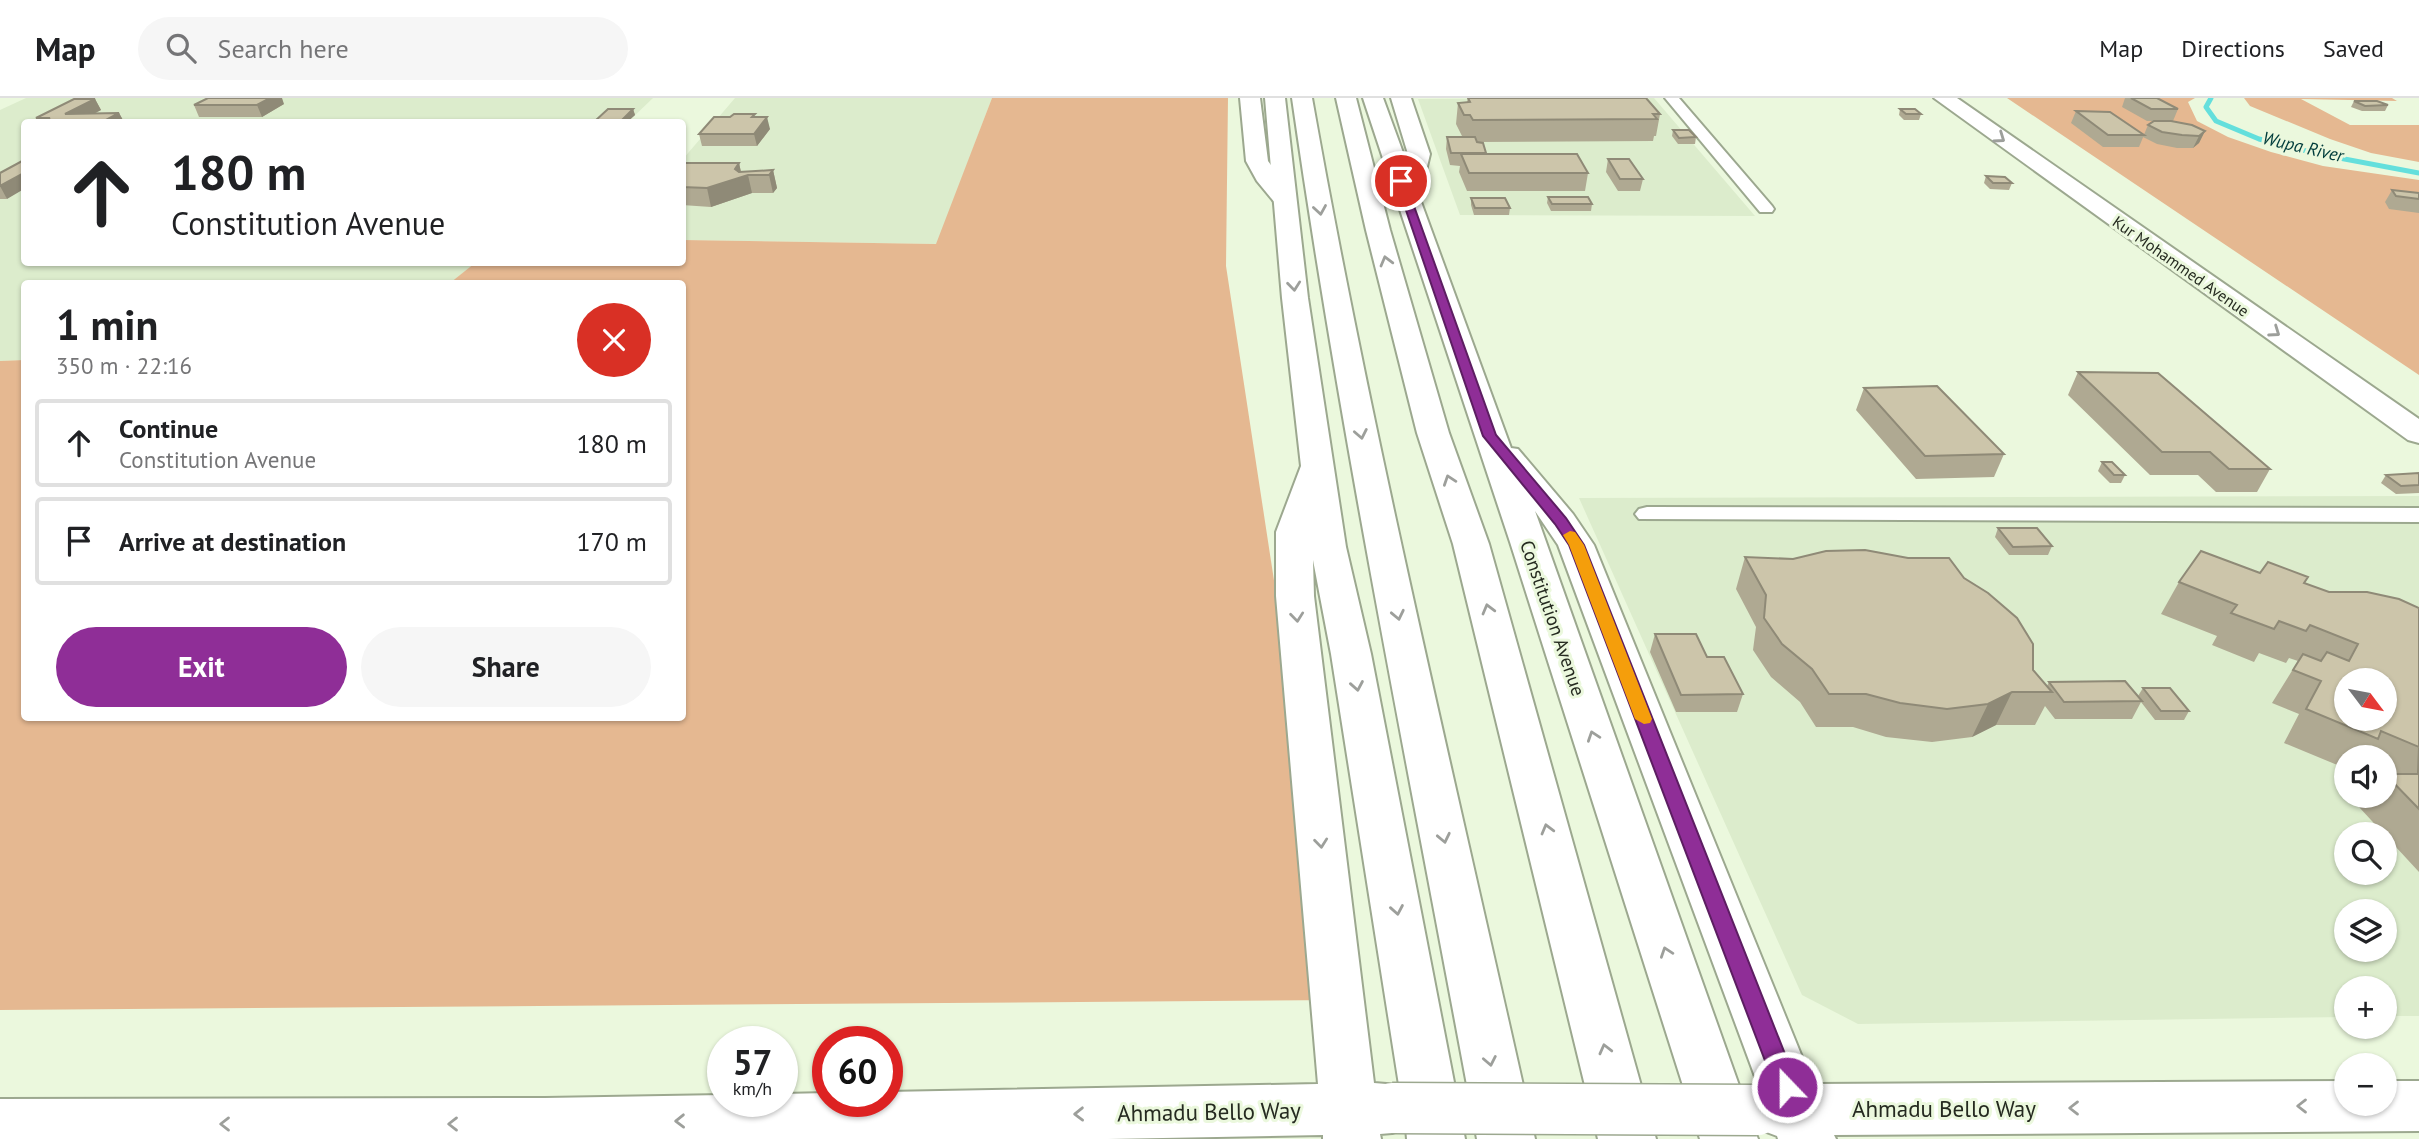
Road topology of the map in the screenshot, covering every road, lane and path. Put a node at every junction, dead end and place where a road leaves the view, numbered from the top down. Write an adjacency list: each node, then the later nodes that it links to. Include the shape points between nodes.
1 (1250, 98): 10 (main road)
2 (1275, 98): 10 (main road)
3 (1302, 98): 24 (main road, one-way to 24, via 1385,548)
4 (1346, 98): 25 (main road, one-way to 4, via 1471,544 1433,433)
5 (1373, 98): 11 (main road, Constitution Avenue)
6 (1401, 98): 11 (main road, via 1417,145 1417,168)
7 (1672, 98): 12 (street)
8 (1944, 98): 13 (main road, Kur Mohammed Avenue, one-way to 13)
9 (1979, 98): 13 (main road, Kur Mohammed Avenue)
10 (1267, 147): 19 (main road, one-way to 19, via 1284,199 1317,463 1294,532)
11 (1406, 200): 16 (main road, Constitution Avenue)
12 (1766, 209)
13 (2135, 216): 14 (main road, Kur Mohammed Avenue); 15 (main road, Kur Mohammed Avenue, one-way to 15)
14 (2352, 354)
15 (2419, 433)
16 (1490, 436): 23 (main road, Constitution Avenue, one-way to 16, via 1528,542); 23 (main road, via 1576,545)
17 (1647, 514): 18 (street)
18 (2419, 514)
19 (1310, 548): 21 (main road, one-way to 21, via 1352,654); 21 (main road, one-way to 21, via 1295,596)
20 (2419, 1105): 23 (main road, Ahmadu Bello Way, one-way to 23)
21 (1382, 1124): 22 (main road, Ahmadu Bello Way, one-way to 22); 23 (main road, Ahmadu Bello Way, bridge)
22 (0, 1125)
23 (1772, 1125)
24 (1506, 1139)
25 (1627, 1139)

